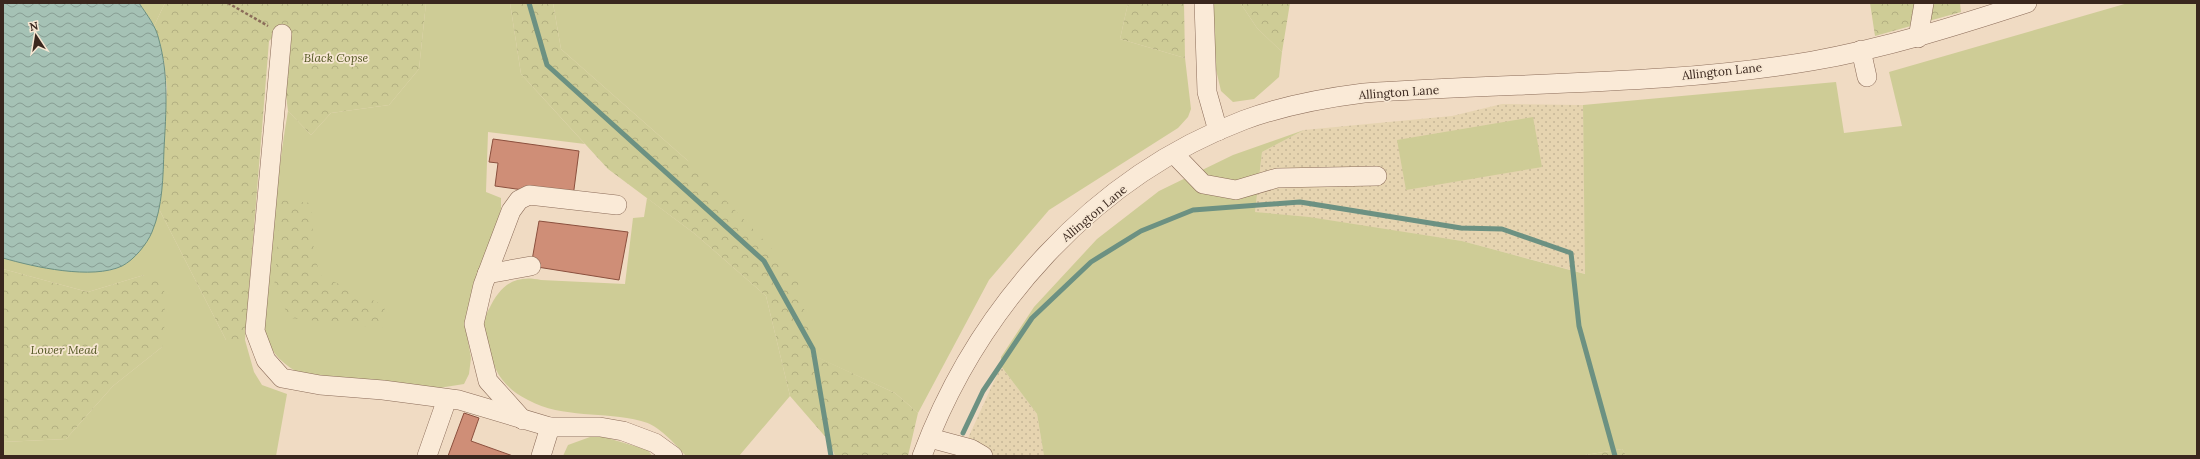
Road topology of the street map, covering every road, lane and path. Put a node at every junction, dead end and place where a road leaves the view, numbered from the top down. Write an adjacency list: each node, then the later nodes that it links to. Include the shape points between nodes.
1 (228, 3): 5 (path)
2 (1204, 3): 9 (street, via 1207,92)
3 (1924, 3): 6 (street)
4 (2028, 3): 6 (street, Allington Lane)
5 (282, 34): 15 (street, via 255,332 266,360 282,378 320,385)
6 (1918, 38): 7 (street, Allington Lane)
7 (1861, 50): 8 (street); 9 (street, Allington Lane, via 1812,61 1701,75 1364,93 1326,98 1245,120)
8 (1867, 77)
9 (1218, 131): 10 (street, Allington Lane)
10 (1174, 154): 11 (street, via 1203,184 1236,190 1277,178); 18 (street, Allington Lane, via 1139,176 1085,217 1051,249 1017,288 992,321 955,381)
11 (1377, 176)
12 (617, 205): 14 (street, via 523,196 511,211)
13 (531, 266): 14 (street)
14 (487, 274): 16 (street, via 474,324 488,381)
15 (446, 399): 16 (street, via 459,400); 19 (street)
16 (523, 420): 17 (street)
17 (550, 427): 20 (street); 21 (street, via 600,427 623,431 655,443)
18 (930, 438): 22 (street, Allington Lane); 23 (street, via 971,449)
19 (427, 456)
20 (541, 456)
21 (673, 456)
22 (922, 456)
23 (983, 456)

